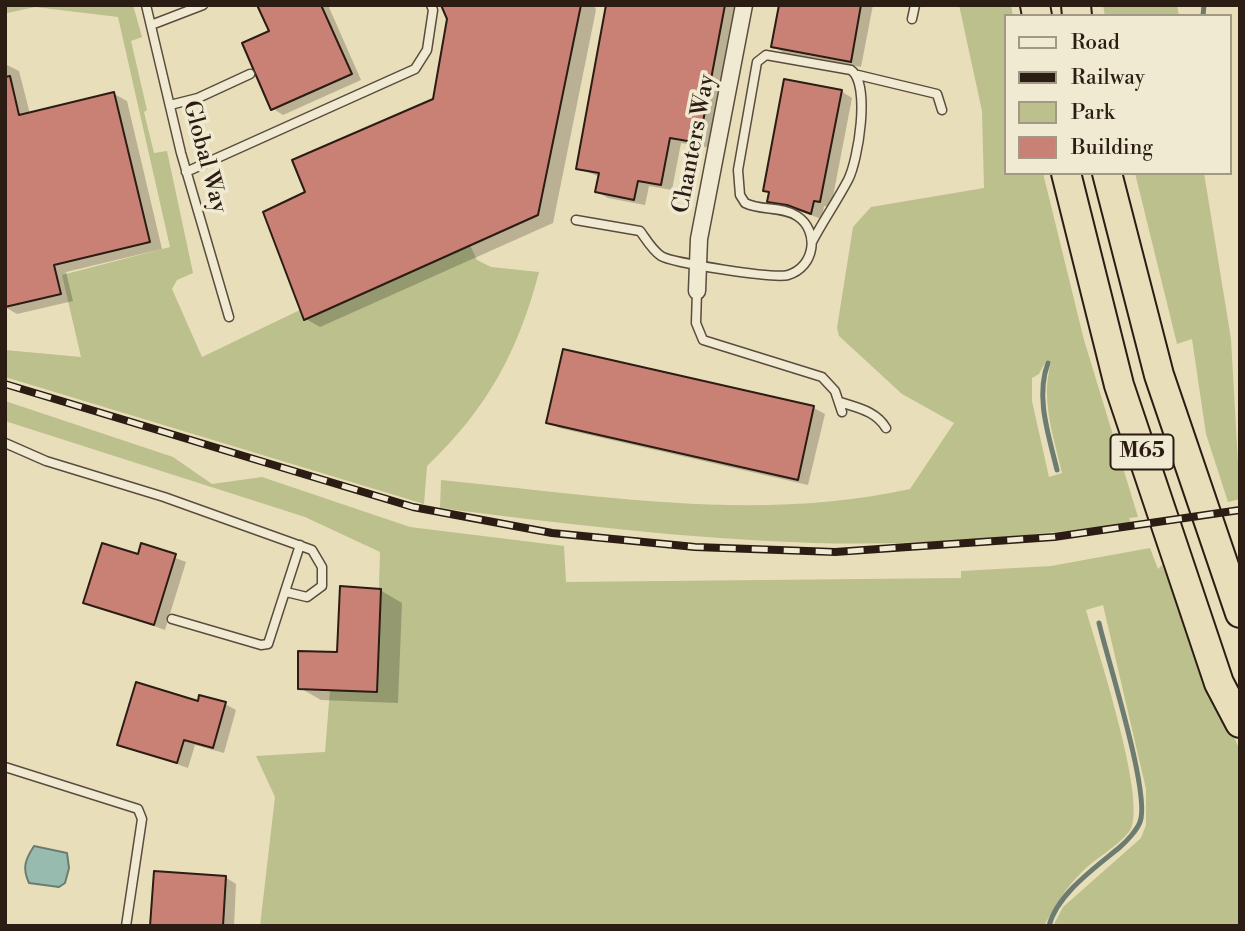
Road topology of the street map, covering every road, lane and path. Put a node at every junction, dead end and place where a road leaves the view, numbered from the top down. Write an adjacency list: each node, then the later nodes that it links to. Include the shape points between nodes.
1 (146, 5): 7 (lane, Global Way)
2 (203, 5): 7 (lane)
3 (431, 5): 12 (lane, via 427,50 415,69)
4 (744, 5): 17 (street, Chanters Way)
5 (915, 5): 6 (lane)
6 (912, 19)
7 (151, 25): 10 (lane, Global Way)
8 (250, 74): 10 (lane, via 198,98)
9 (858, 75): 11 (lane, via 937,94); 16 (lane, via 862,108 851,171); 16 (lane, via 841,67 772,56 757,62 738,170 740,195 753,206 794,214 809,230)
10 (170, 105): 12 (lane, Global Way)
11 (942, 110)
12 (186, 172): 19 (lane, Global Way)
13 (1066, 175): 28 (highway, M65, via 1119,385 1219,683)
14 (1108, 175): 26 (highway, M65, via 1159,375)
15 (576, 220): 17 (lane, via 640,231 662,257)
16 (812, 242): 17 (lane, via 806,263 787,276)
17 (698, 264): 18 (street, Chanters Way)
18 (697, 291): 20 (lane, via 696,323 703,340 821,377 830,383)
19 (229, 317)
20 (840, 402): 21 (lane); 22 (lane, via 880,418)
21 (842, 412)
22 (886, 428)
23 (5, 443): 24 (lane, via 46,461)
24 (300, 545): 25 (lane); 25 (lane, via 317,555 324,582 307,597)
25 (286, 592): 27 (lane, via 268,644)
26 (1240, 612)
27 (172, 619)
28 (1240, 723)
29 (5, 767): 30 (lane, via 138,808 142,819)
30 (126, 926)

